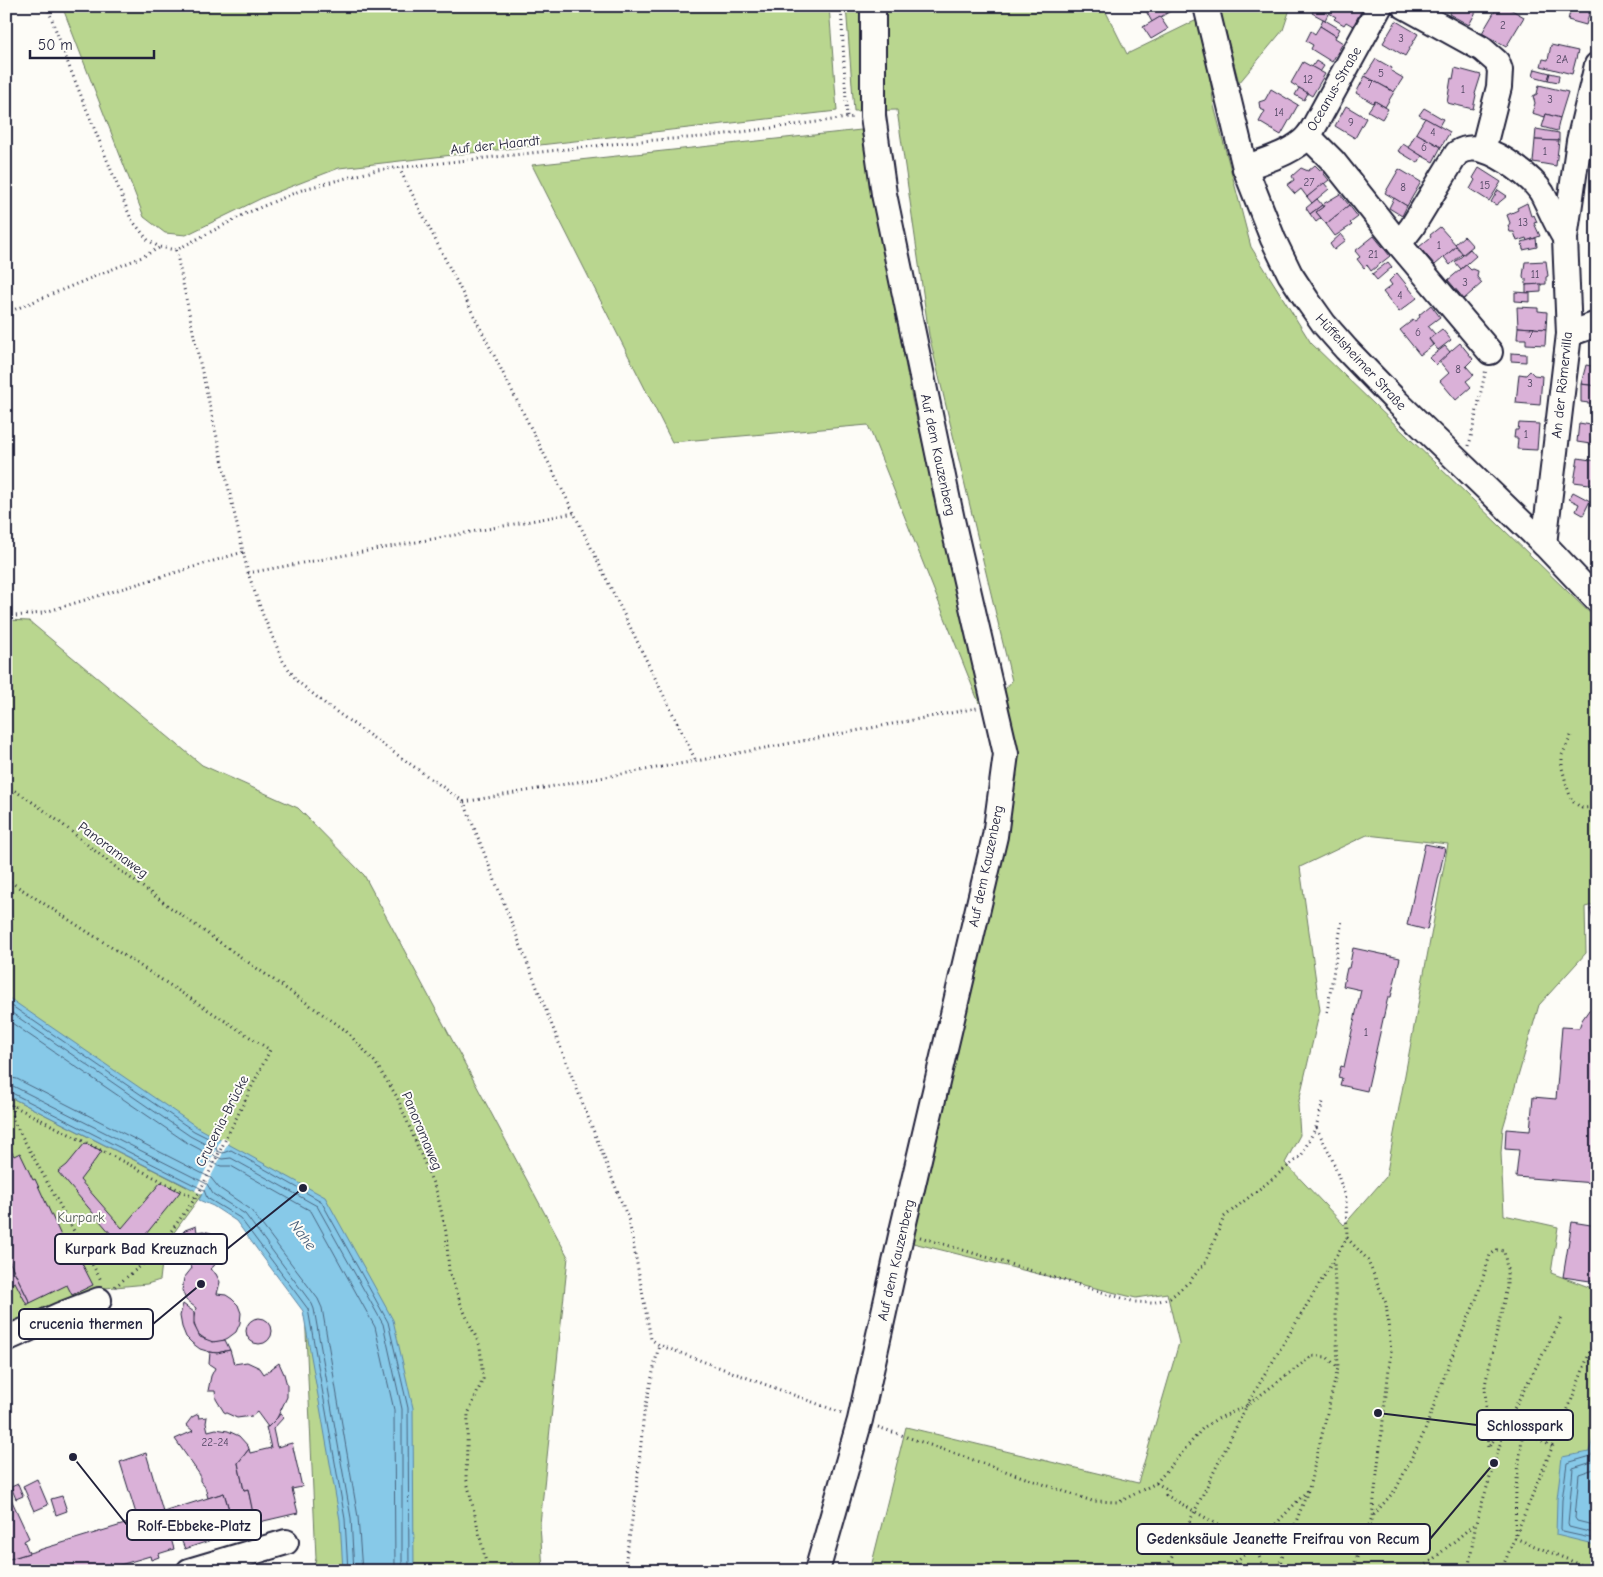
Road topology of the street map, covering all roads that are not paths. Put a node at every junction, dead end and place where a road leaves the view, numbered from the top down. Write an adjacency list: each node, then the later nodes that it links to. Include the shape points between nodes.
1 (873, 6): 20 (street, Auf dem Kauzenberg, via 873,116 884,194 952,520 1006,754 995,836 860,1420)
2 (1206, 6): 8 (street, Hüffelsheimer Straße)
3 (1380, 6): 6 (street, Oceanus-Straße)
4 (1404, 6): 7 (street, via 1482,49 1497,62 1499,87)
5 (1597, 65): 9 (street, via 1580,141)
6 (1308, 136): 8 (street, Oceanus-Straße, via 1288,150); 10 (street)
7 (1483, 150): 9 (street, An der Römervilla, via 1536,185); 10 (street, via 1470,148 1457,153)
8 (1245, 168): 14 (street, Hüffelsheimer Straße, via 1273,239 1306,300 1346,349 1398,403)
9 (1565, 238): 12 (street, An der Römervilla)
10 (1399, 244): 13 (street)
11 (1597, 324): 12 (street)
12 (1569, 334): 14 (street, An der Römervilla)
13 (1490, 352)
14 (1544, 544): 15 (street, Hüffelsheimer Straße)
15 (1597, 600)
16 (99, 1300): 17 (street)
17 (6, 1339)
18 (286, 1542): 19 (street)
19 (189, 1571)
20 (818, 1571)

